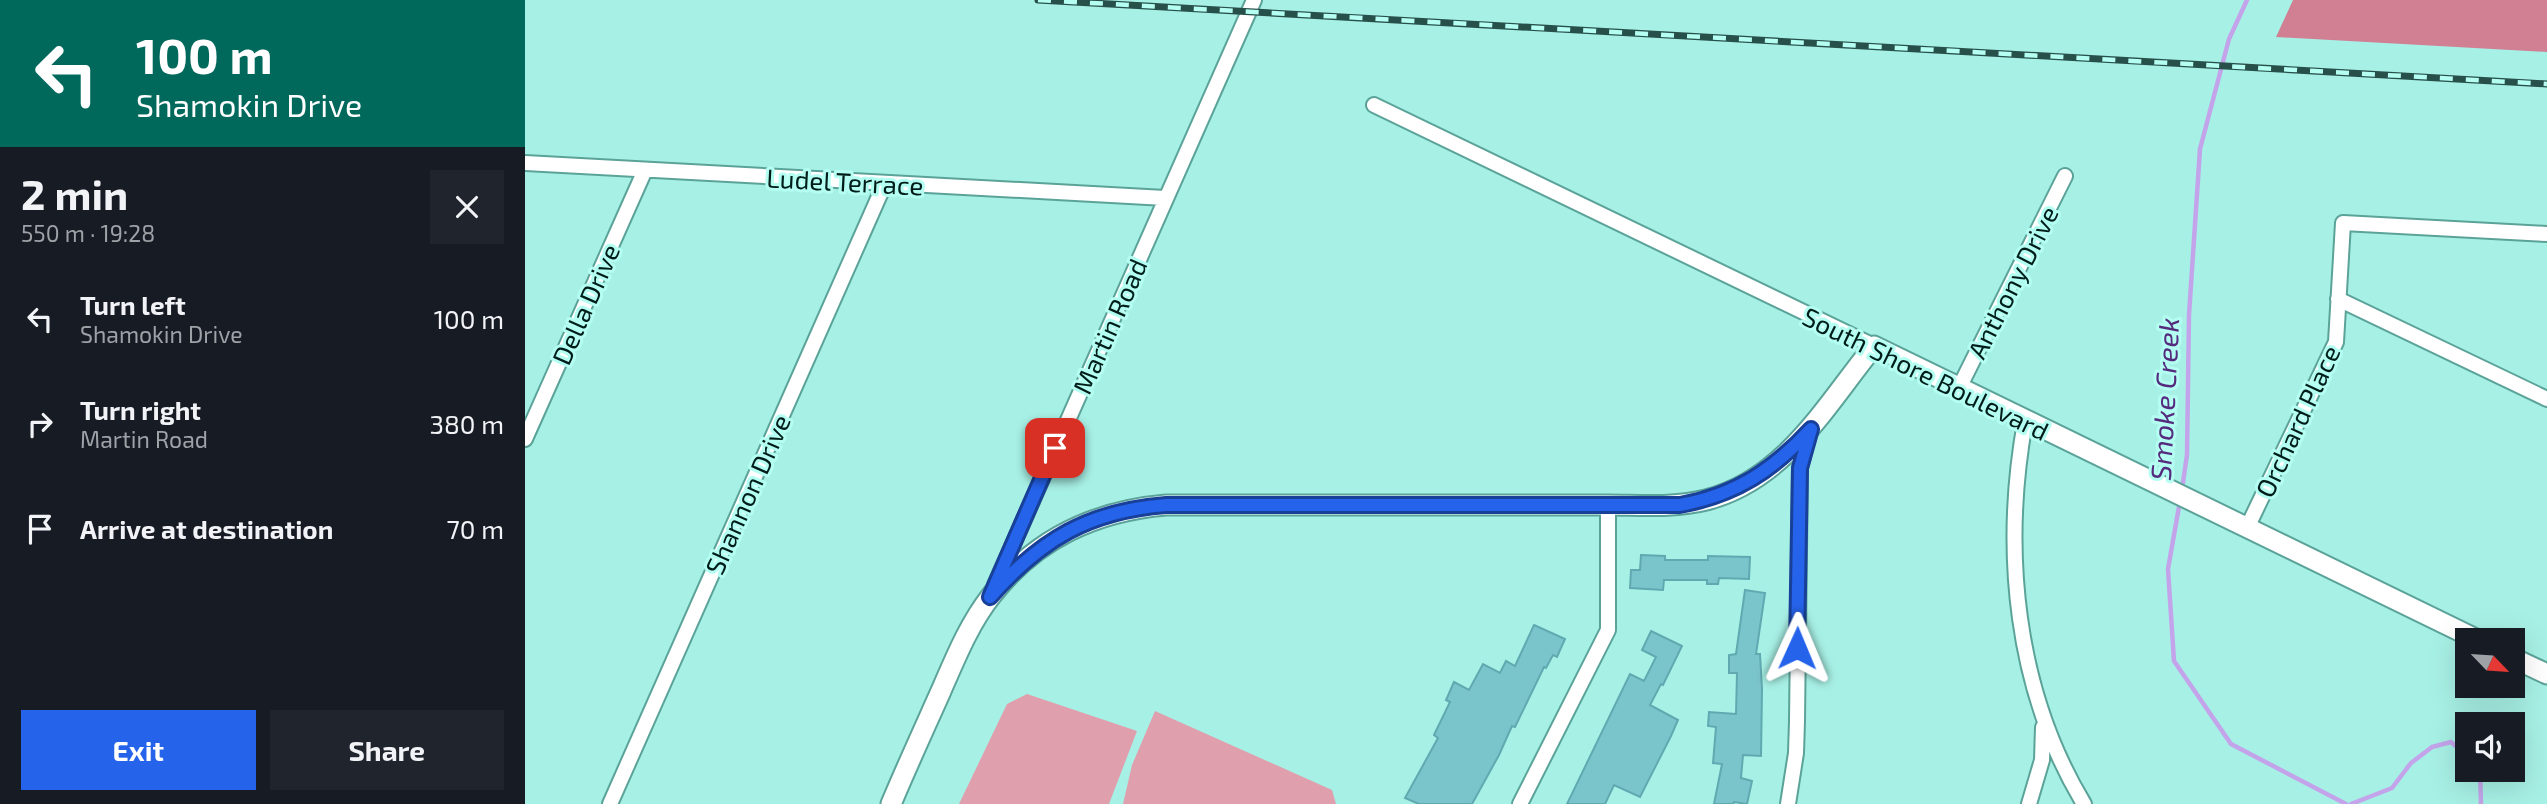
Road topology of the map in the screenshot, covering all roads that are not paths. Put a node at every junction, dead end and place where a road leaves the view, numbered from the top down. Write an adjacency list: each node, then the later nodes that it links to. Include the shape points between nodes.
1 (1254, 0): 7 (street, Martin Road)
2 (1374, 105): 10 (street, South Shore Boulevard)
3 (525, 163): 4 (street, Ludel Terrace)
4 (645, 170): 6 (street, Ludel Terrace); 15 (street, Della Drive)
5 (2065, 176): 11 (street, Anthony Drive)
6 (884, 183): 7 (street, Ludel Terrace); 23 (street, Shannon Drive)
7 (1165, 198): 18 (street, Martin Road)
8 (2547, 234): 9 (street, Orchard Place, via 2343,223)
9 (2339, 299): 12 (street); 17 (street, Orchard Place, via 2336,342)
10 (1874, 346): 11 (street, South Shore Boulevard); 14 (street)
11 (1959, 388): 13 (street, South Shore Boulevard)
12 (2547, 399)
13 (2025, 422): 17 (street, South Shore Boulevard); 22 (street, via 2013,552 2024,644)
14 (1811, 429): 16 (street, via 1781,459 1730,491 1706,500 1680,505); 26 (street, via 1800,468 1796,753)
15 (525, 439)
16 (1608, 505): 18 (street, via 1138,507 1092,519 1062,534 1033,554); 25 (street, via 1608,630)
17 (2247, 528): 19 (street, South Shore Boulevard)
18 (990, 597): 24 (street, Martin Road, via 955,660)
19 (2455, 629)
20 (2525, 664): 21 (street)
21 (2547, 674)
22 (2041, 711): 27 (street, via 2042,761); 28 (street)
23 (610, 804)
24 (891, 804)
25 (1520, 804)
26 (1788, 804)
27 (2029, 804)
28 (2084, 804)

